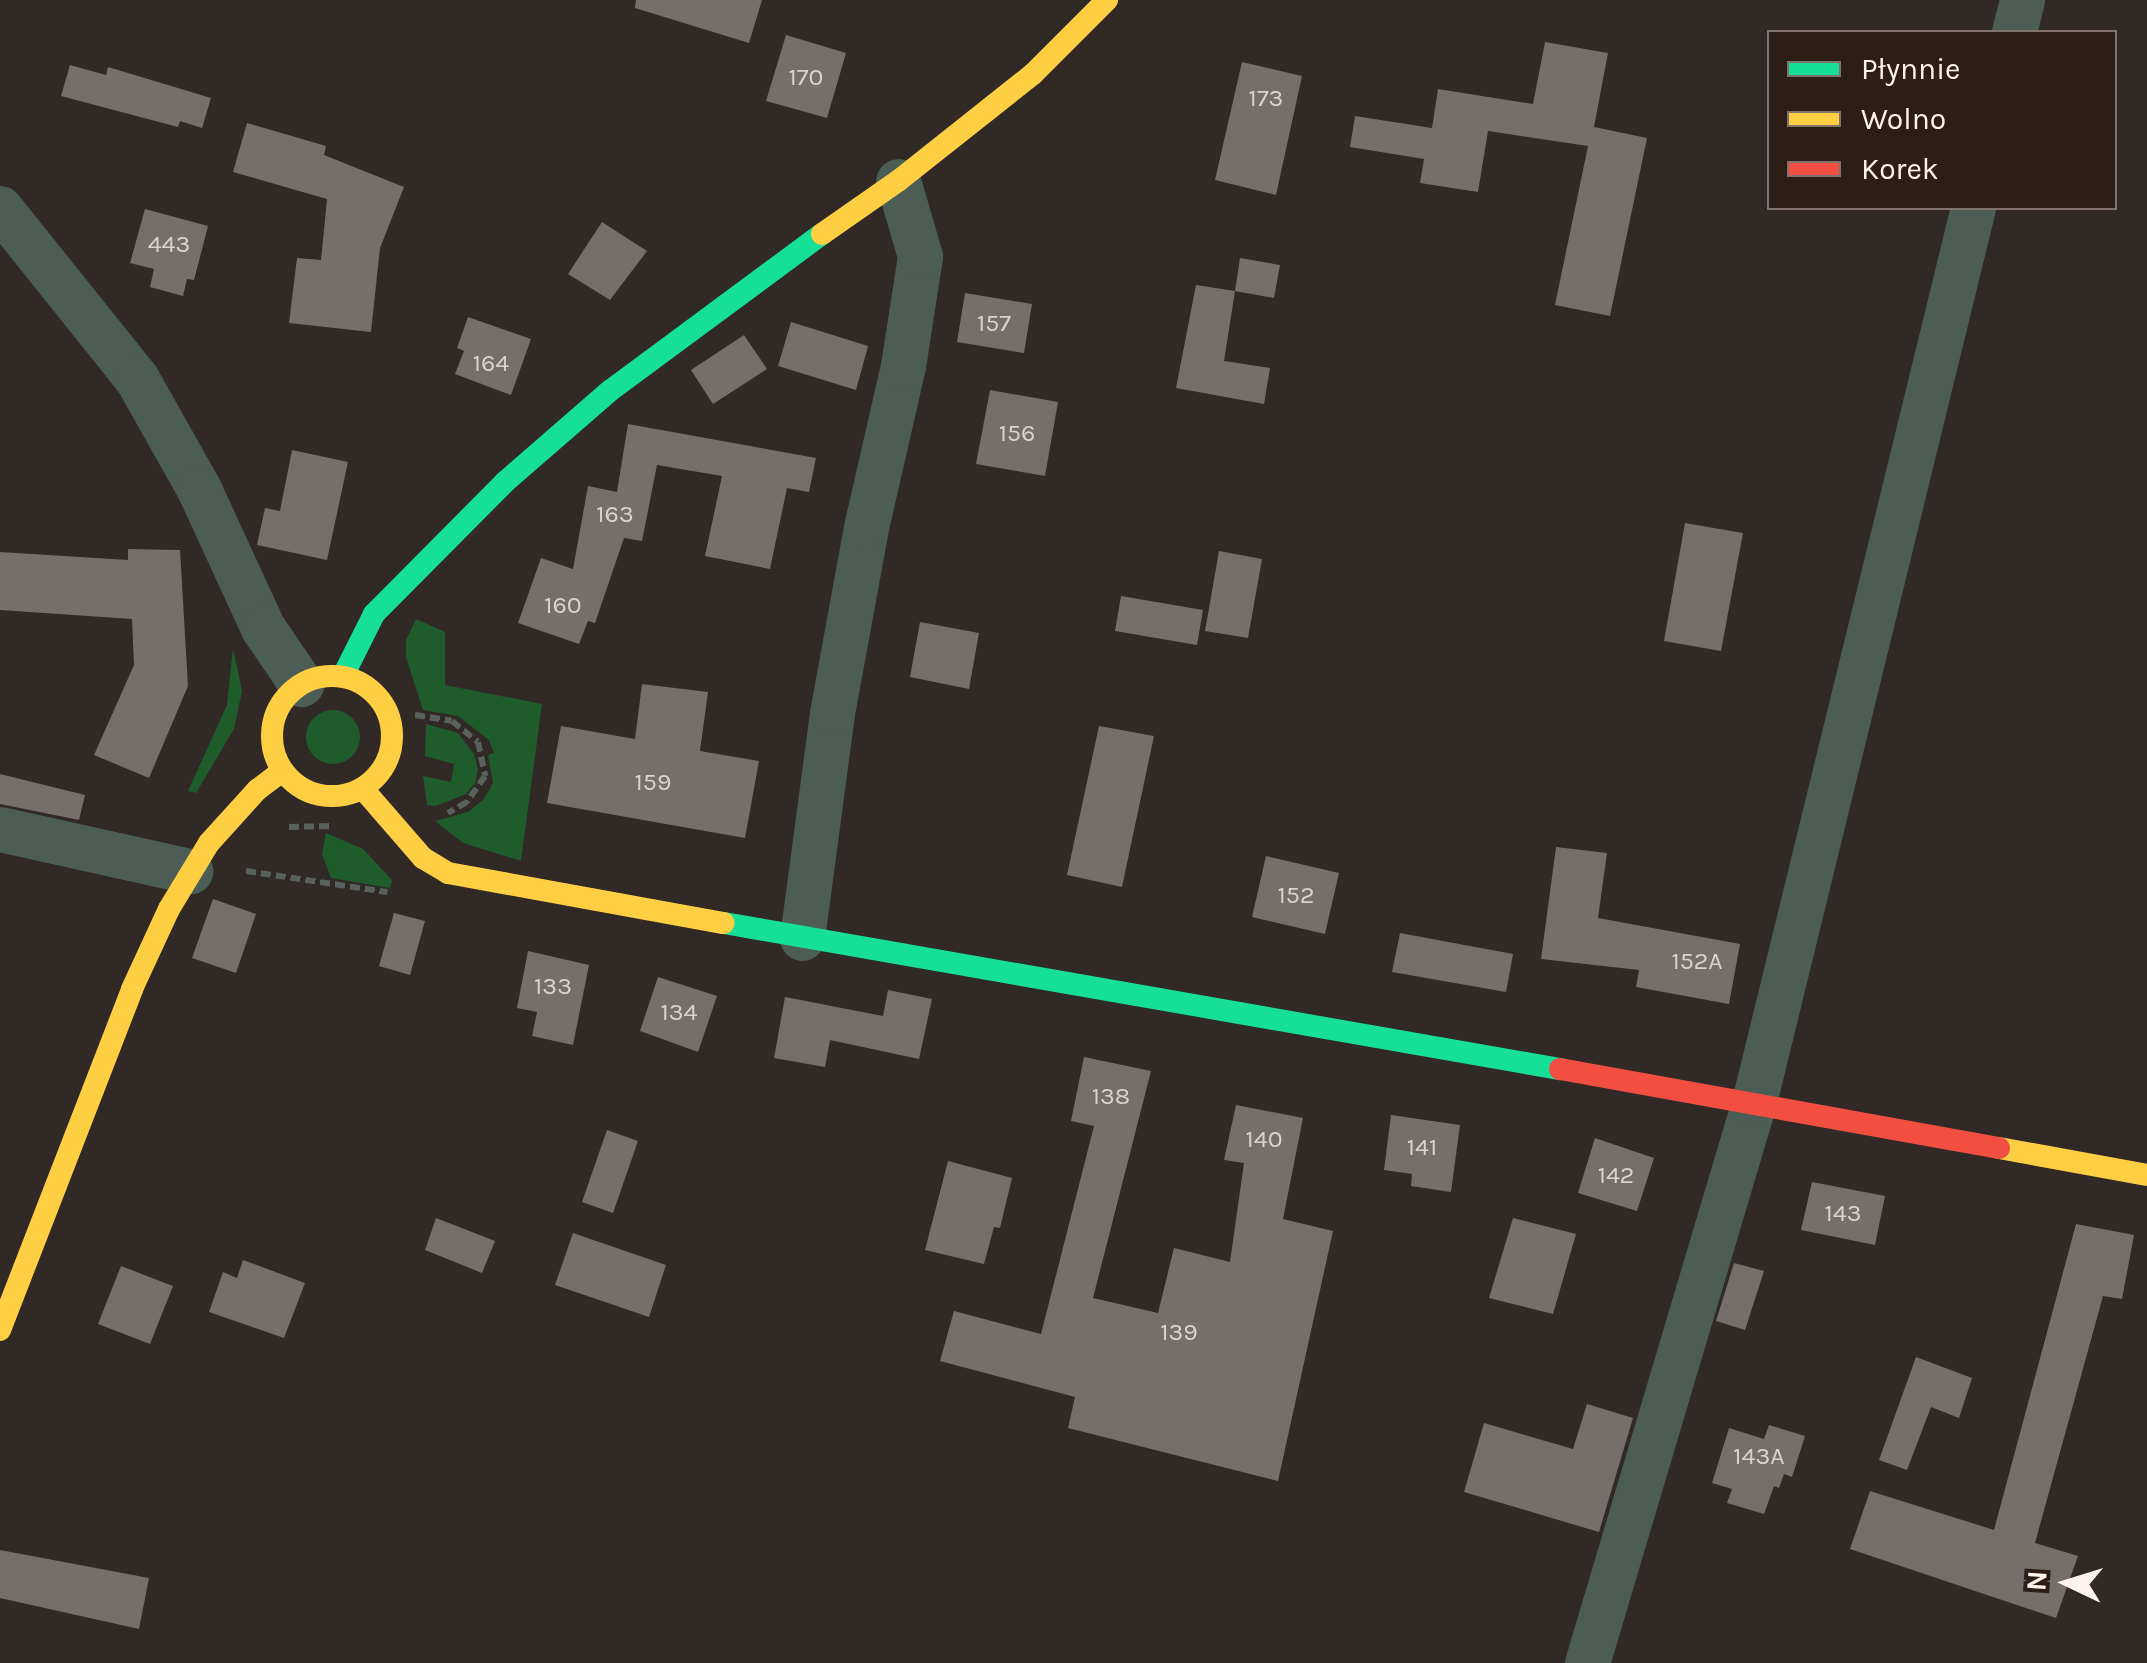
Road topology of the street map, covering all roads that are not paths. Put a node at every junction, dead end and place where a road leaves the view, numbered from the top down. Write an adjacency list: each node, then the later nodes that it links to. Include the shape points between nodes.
1 (1106, 0): 4 (street, via 1033,74)
2 (2022, 0): 3 (street)
3 (2014, 30)
4 (898, 181): 7 (street, via 731,296 611,390 505,482 370,618); 12 (street, via 920,256 832,714)
5 (0, 208): 7 (street, via 137,380 199,489 262,628)
6 (1973, 210): 13 (street)
7 (322, 680): 8 (street, via 282,701 274,718 274,754); 9 (street, via 369,687 391,720 388,759)
8 (282, 771): 9 (street, via 310,793 328,797); 11 (street, via 236,810)
9 (363, 789): 12 (street, via 423,858 448,873)
10 (0, 829): 11 (street)
11 (210, 870): 15 (street, via 132,989)
12 (802, 938): 13 (street)
13 (1754, 1102): 14 (street); 16 (street)
14 (2147, 1175)
15 (0, 1330)
16 (1587, 1663)

